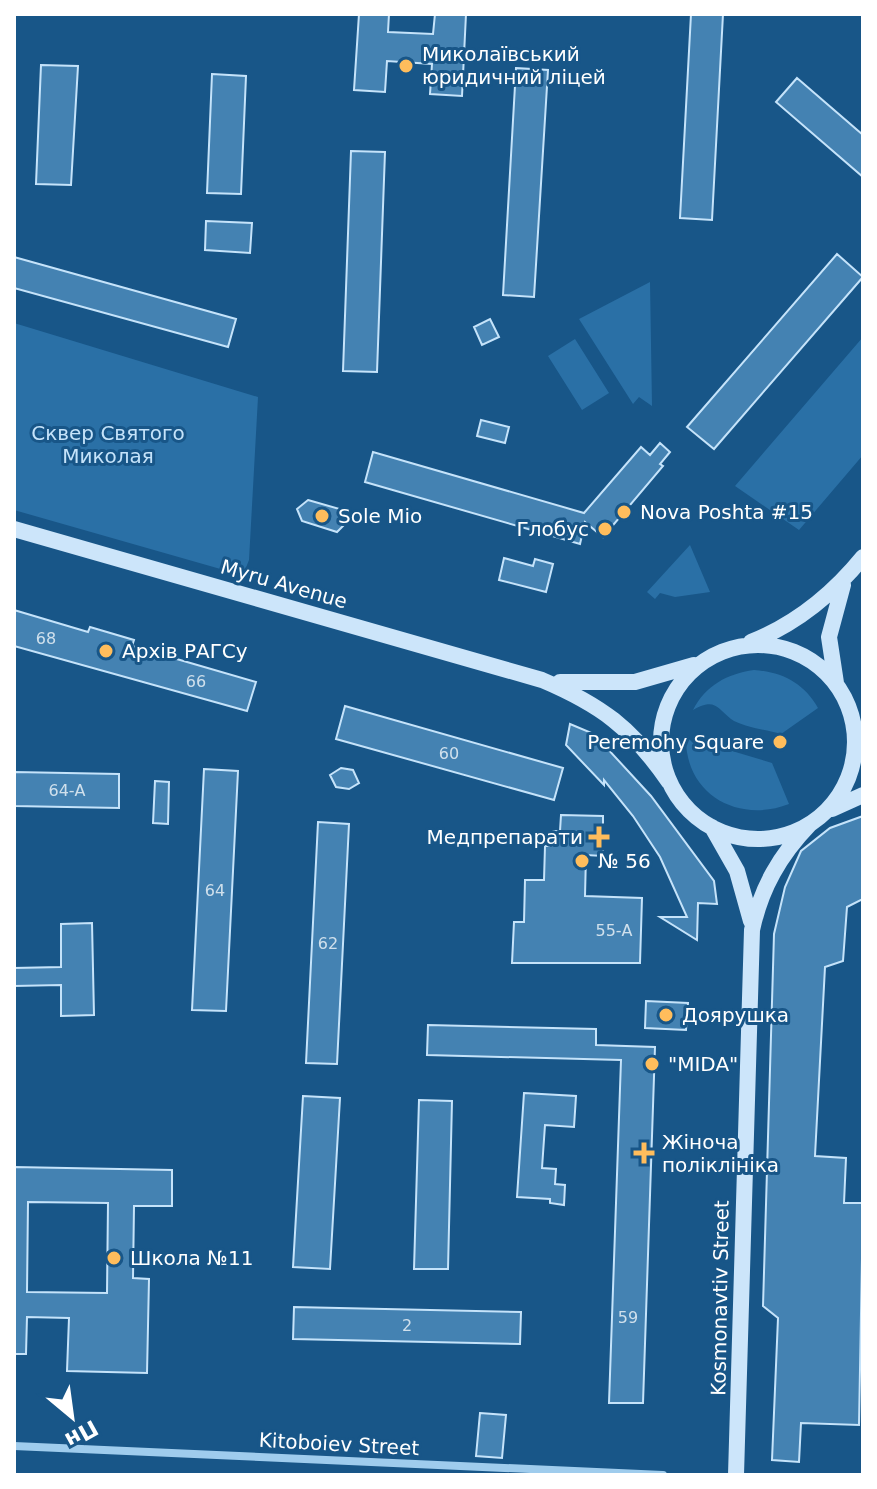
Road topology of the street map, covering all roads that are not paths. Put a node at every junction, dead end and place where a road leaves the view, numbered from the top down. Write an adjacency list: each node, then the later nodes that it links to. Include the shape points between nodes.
1 (14, 529): 6 (main road, Myru Avenue)
2 (863, 557): 3 (main road)
3 (850, 573): 4 (main road, via 799,618); 7 (main road, via 835,604 829,637)
4 (738, 648): 5 (main road); 7 (main road, via 766,646 793,652 818,666)
5 (704, 662): 6 (main road, Myru Avenue, via 635,682); 9 (main road, via 676,691 665,715 662,756)
6 (542, 680): 9 (main road, Myru Avenue, via 618,720)
7 (837, 686): 8 (main road)
8 (858, 733): 11 (main road, via 849,774)
9 (669, 782): 12 (main road, via 687,808)
10 (863, 795): 11 (main road)
11 (816, 818): 12 (main road, via 778,837 756,839); 13 (main road, Kosmonavtiv Street, via 767,882)
12 (712, 827): 13 (main road, Kosmonavtiv Street, via 737,871)
13 (752, 930): 16 (main road, Kosmonavtiv Street)
14 (14, 1446): 15 (street, Kitoboiev Street)
15 (663, 1475)
16 (736, 1475)

